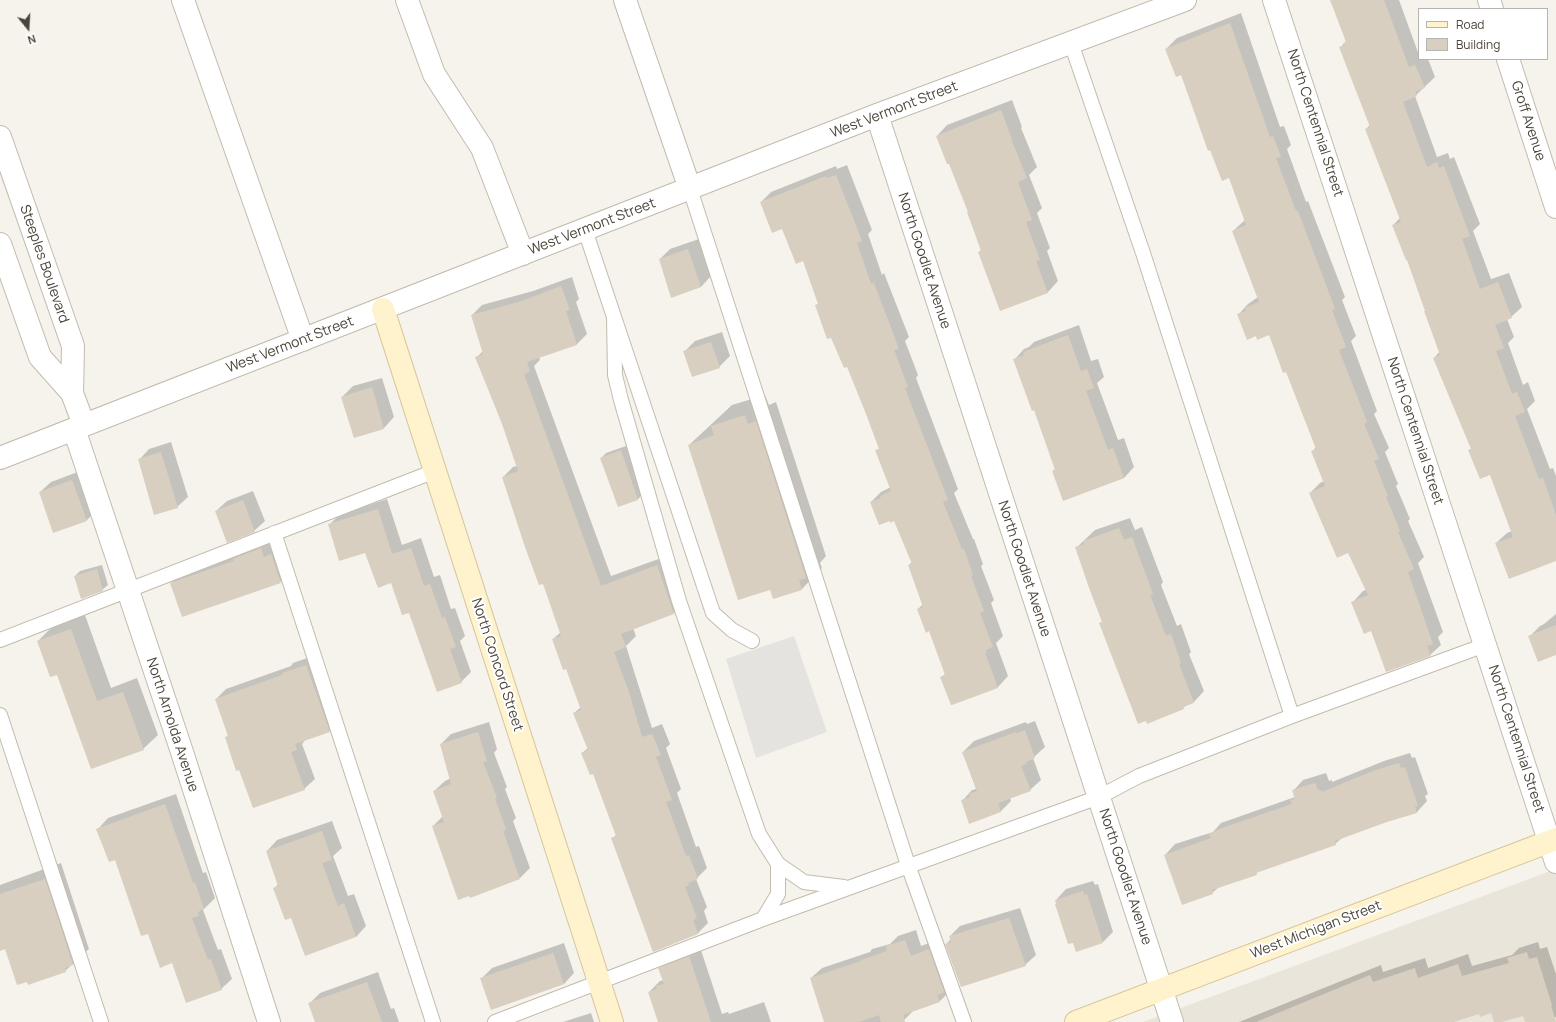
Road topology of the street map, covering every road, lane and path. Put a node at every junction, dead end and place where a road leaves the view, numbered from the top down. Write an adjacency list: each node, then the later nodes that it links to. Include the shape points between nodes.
1 (183, 0): 17 (street)
2 (407, 0): 14 (street, via 434,74 482,148)
3 (626, 0): 10 (street)
4 (1184, 0): 6 (street, West Vermont Street)
5 (1274, 0): 26 (street, North Centennial Street)
6 (1071, 43): 8 (street, West Vermont Street); 28 (lane, via 1143,253)
7 (1508, 60): 11 (street, Groff Avenue)
8 (876, 115): 10 (street, West Vermont Street); 29 (street, North Goodlet Avenue)
9 (0, 138): 18 (street, Steeples Boulevard, via 72,346)
10 (690, 189): 12 (street, West Vermont Street); 33 (lane)
11 (1556, 207)
12 (585, 230): 14 (street, West Vermont Street); 16 (lane)
13 (0, 244): 18 (street, Steeples Boulevard, via 40,357)
14 (523, 254): 15 (street, West Vermont Street)
15 (383, 309): 17 (street, West Vermont Street); 21 (main road, North Concord Street)
16 (614, 317): 25 (lane, via 713,613 732,630); 32 (lane, via 615,375 679,601 759,834)
17 (303, 340): 19 (street, West Vermont Street)
18 (72, 393): 19 (street, Steeples Boulevard)
19 (79, 427): 20 (street, West Vermont Street); 23 (street, North Arnolda Avenue)
20 (0, 458)
21 (435, 471): 22 (lane); 36 (main road, North Concord Street)
22 (274, 533): 23 (lane); 40 (lane)
23 (128, 590): 24 (lane); 39 (street, North Arnolda Avenue)
24 (0, 640)
25 (752, 641)
26 (1485, 645): 28 (lane); 30 (street, North Centennial Street)
27 (0, 715): 38 (lane)
28 (1292, 716): 29 (lane, via 1139,776)
29 (1099, 797): 33 (lane); 37 (street, North Goodlet Avenue)
30 (1553, 840): 31 (street, North Centennial Street); 37 (main road, West Michigan Street)
31 (1556, 862)
32 (778, 864): 34 (lane, via 804,882); 35 (lane, via 778,894)
33 (908, 865): 34 (lane); 43 (lane)
34 (847, 888): 35 (lane)
35 (763, 919): 36 (lane)
36 (599, 982): 41 (lane); 42 (main road, North Concord Street)
37 (1161, 989): 44 (main road, West Michigan Street); 45 (street, North Goodlet Avenue)
38 (100, 1022)
39 (268, 1022)
40 (433, 1022)
41 (495, 1022)
42 (612, 1022)
43 (964, 1022)
44 (1076, 1022)
45 (1172, 1022)

